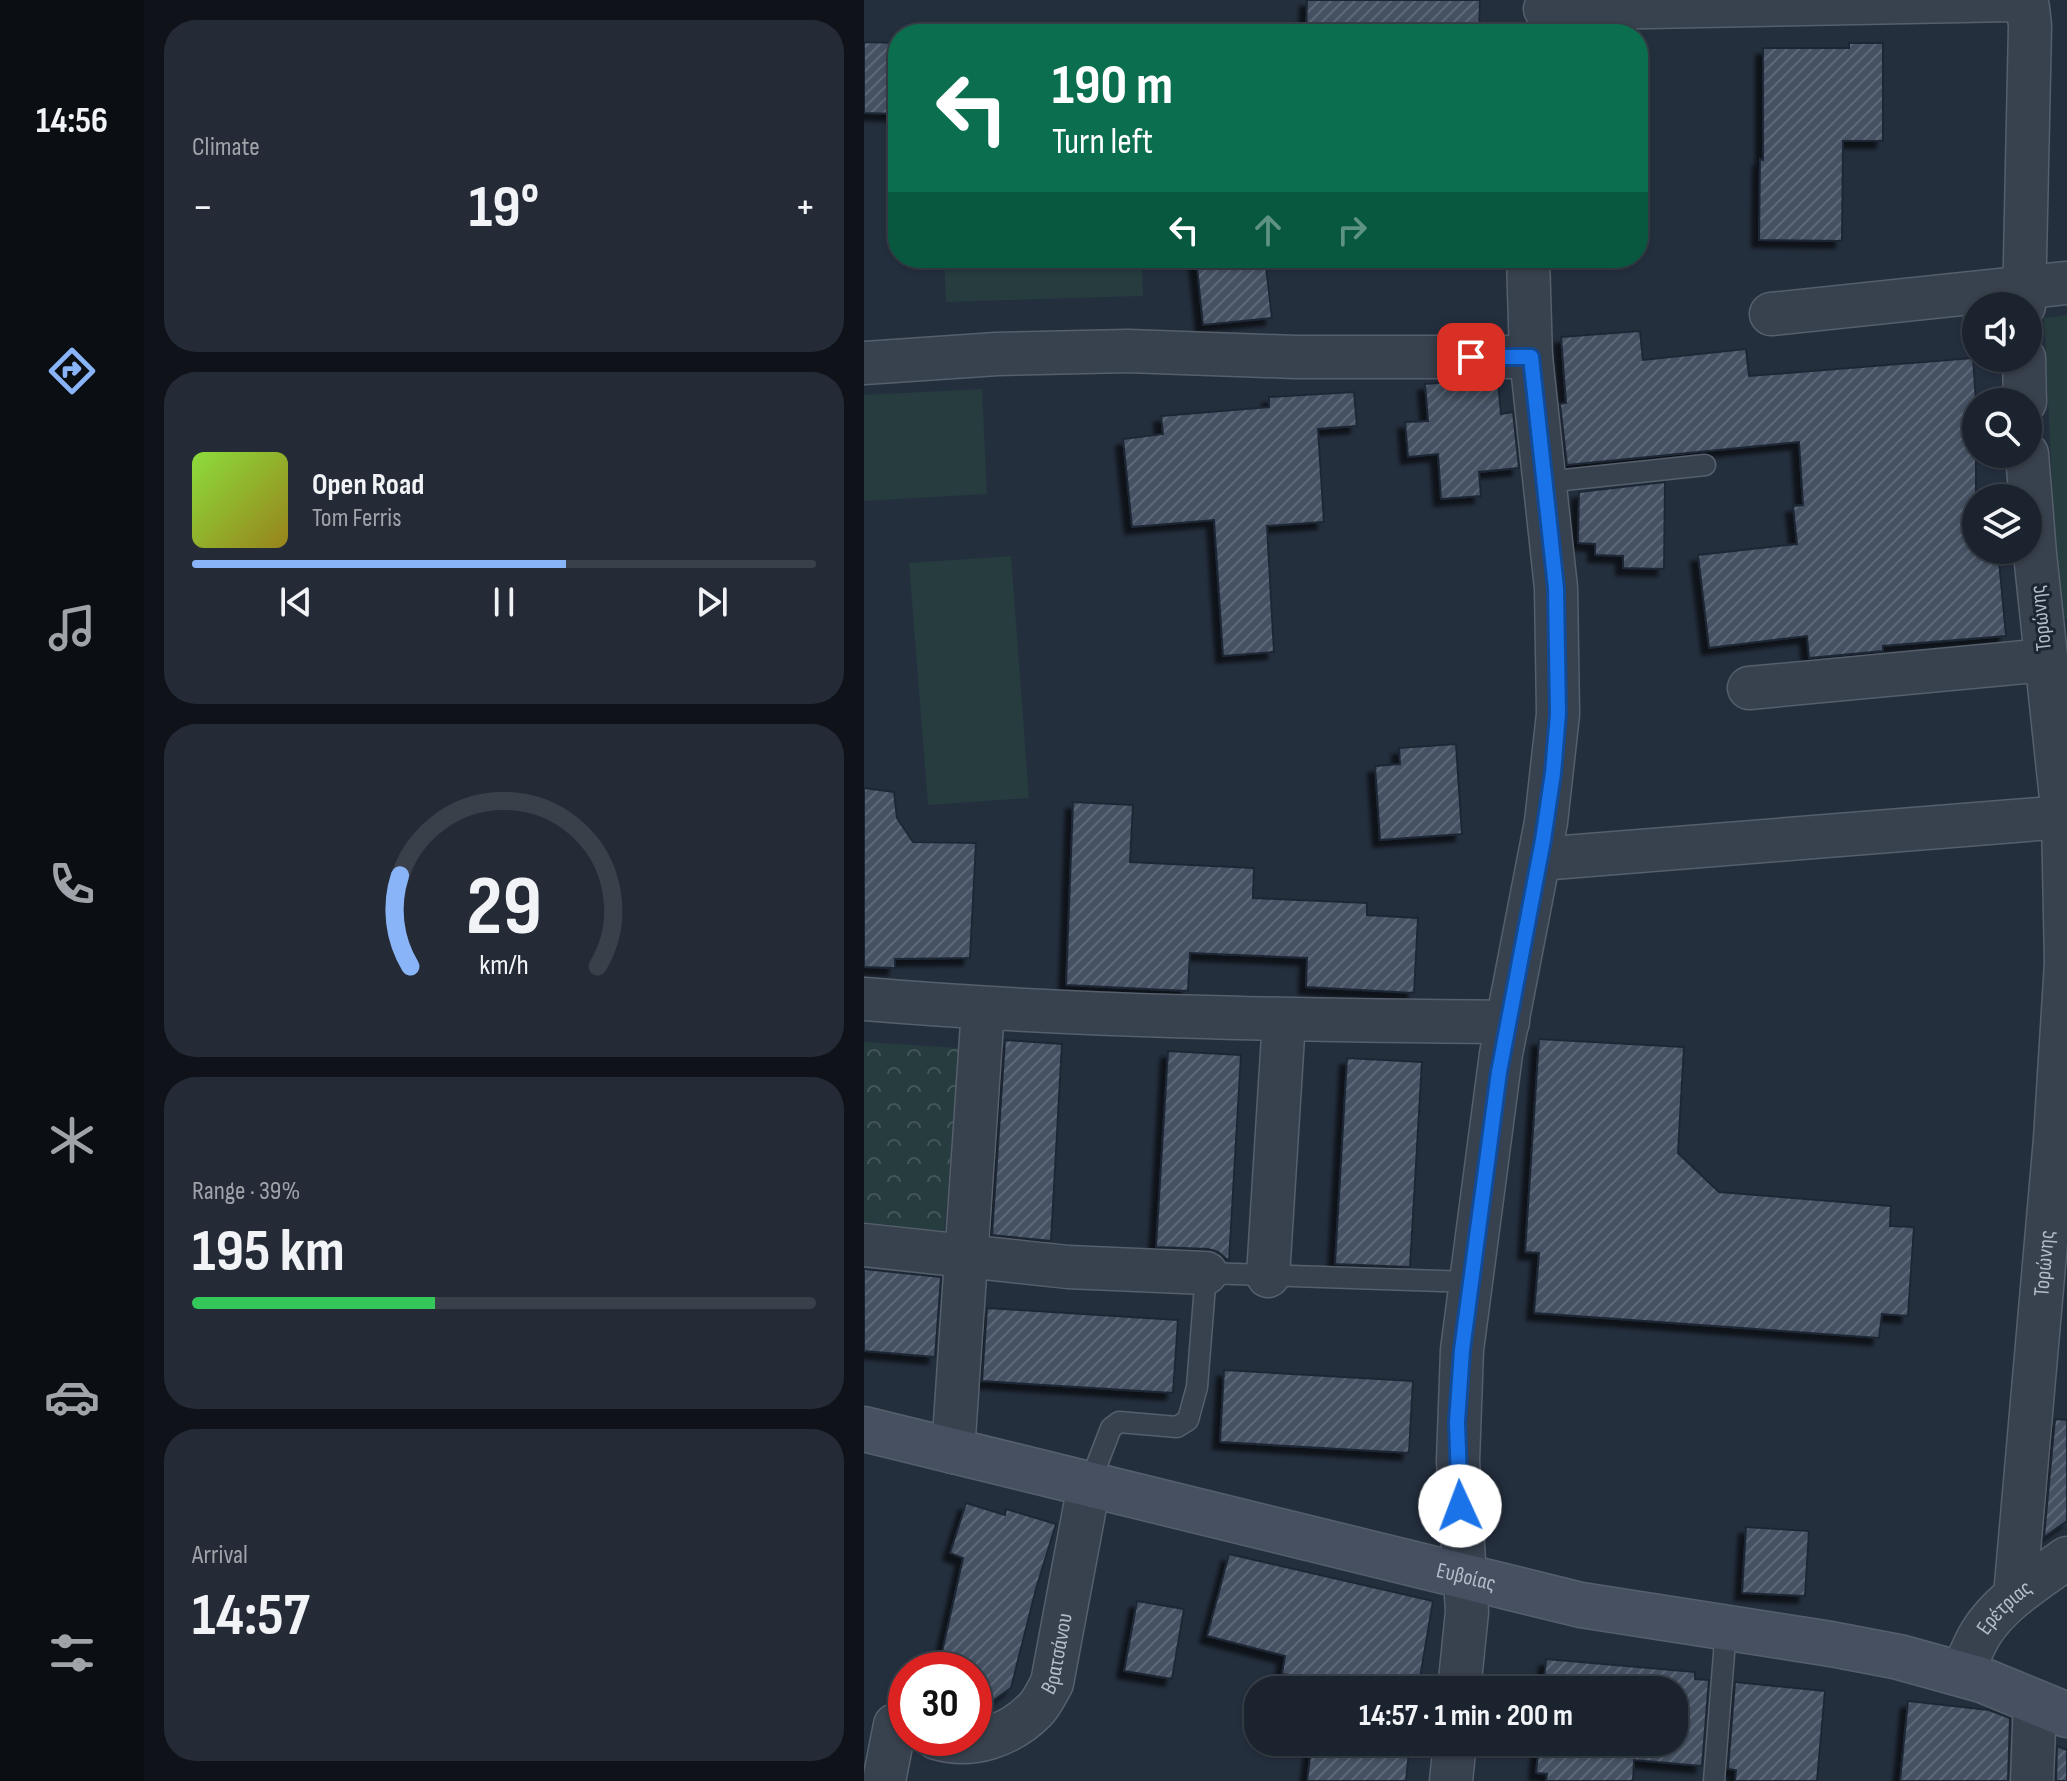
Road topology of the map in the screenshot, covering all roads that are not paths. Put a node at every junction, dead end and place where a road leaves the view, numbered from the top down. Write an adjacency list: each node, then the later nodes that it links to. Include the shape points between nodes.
1 (1544, 14): 4 (street, via 2012,0 2028,8)
2 (1528, 268): 8 (street)
3 (2067, 283): 5 (street)
4 (2024, 292)
5 (2039, 292)
6 (1962, 301): 7 (street)
7 (1771, 314)
8 (1531, 357): 9 (street, via 1128,351); 12 (street)
9 (864, 363)
10 (1705, 465): 12 (lane)
11 (2028, 468): 13 (street, Τορώνης)
12 (1545, 482): 16 (street, via 1559,674 1555,755)
13 (2046, 660): 14 (street); 15 (street, Τορώνης)
14 (1749, 688)
15 (2063, 817): 16 (street); 21 (street, Τορώνης)
16 (1540, 859): 20 (street)
17 (864, 999): 18 (street)
18 (983, 1009): 19 (street); 23 (street)
19 (1284, 1020): 20 (street); 25 (street)
20 (1508, 1022): 26 (street)
21 (2063, 1074): 32 (street, Τορώνης)
22 (864, 1245): 23 (street)
23 (966, 1254): 24 (street, via 1068,1267); 28 (street)
24 (1206, 1273): 25 (lane); 29 (lane, via 1197,1387 1188,1420 1177,1427 1119,1422 1111,1428)
25 (1268, 1276): 26 (lane)
26 (1471, 1282): 31 (street, via 1457,1422)
27 (864, 1429): 28 (main road, Ευβοίας)
28 (953, 1452): 29 (main road, Ευβοίας)
29 (1089, 1485): 31 (main road, Ευβοίας); 38 (street, Βρατσάνου, via 1052,1683 1036,1709)
30 (2067, 1558): 32 (street, Ερέτριας)
31 (1465, 1575): 33 (main road, Ευβοίας, via 1581,1605); 35 (street)
32 (2015, 1596): 34 (street, Ερέτριας, via 1982,1632)
33 (1726, 1628): 34 (main road, Ευβοίας, via 1861,1649); 42 (lane)
34 (1962, 1674): 36 (main road, Ευβοίας)
35 (1460, 1676)
36 (2051, 1708): 43 (street)
37 (888, 1721): 40 (street)
38 (992, 1738)
39 (1454, 1756): 41 (street)
40 (884, 1781)
41 (1451, 1781)
42 (1714, 1781)
43 (2032, 1781)

